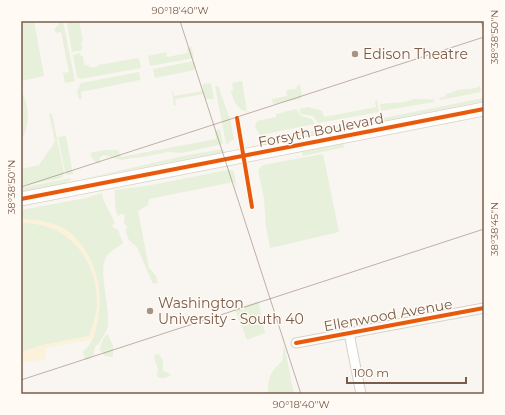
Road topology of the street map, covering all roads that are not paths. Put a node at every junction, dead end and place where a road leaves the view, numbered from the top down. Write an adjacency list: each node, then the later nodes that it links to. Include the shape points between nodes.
1 (484, 109): 2 (main road, Forsyth Boulevard)
2 (21, 199)
3 (484, 308): 4 (street, Ellenwood Avenue)
4 (349, 333): 5 (street, Ellenwood Avenue); 6 (street)
5 (296, 343)
6 (361, 394)

